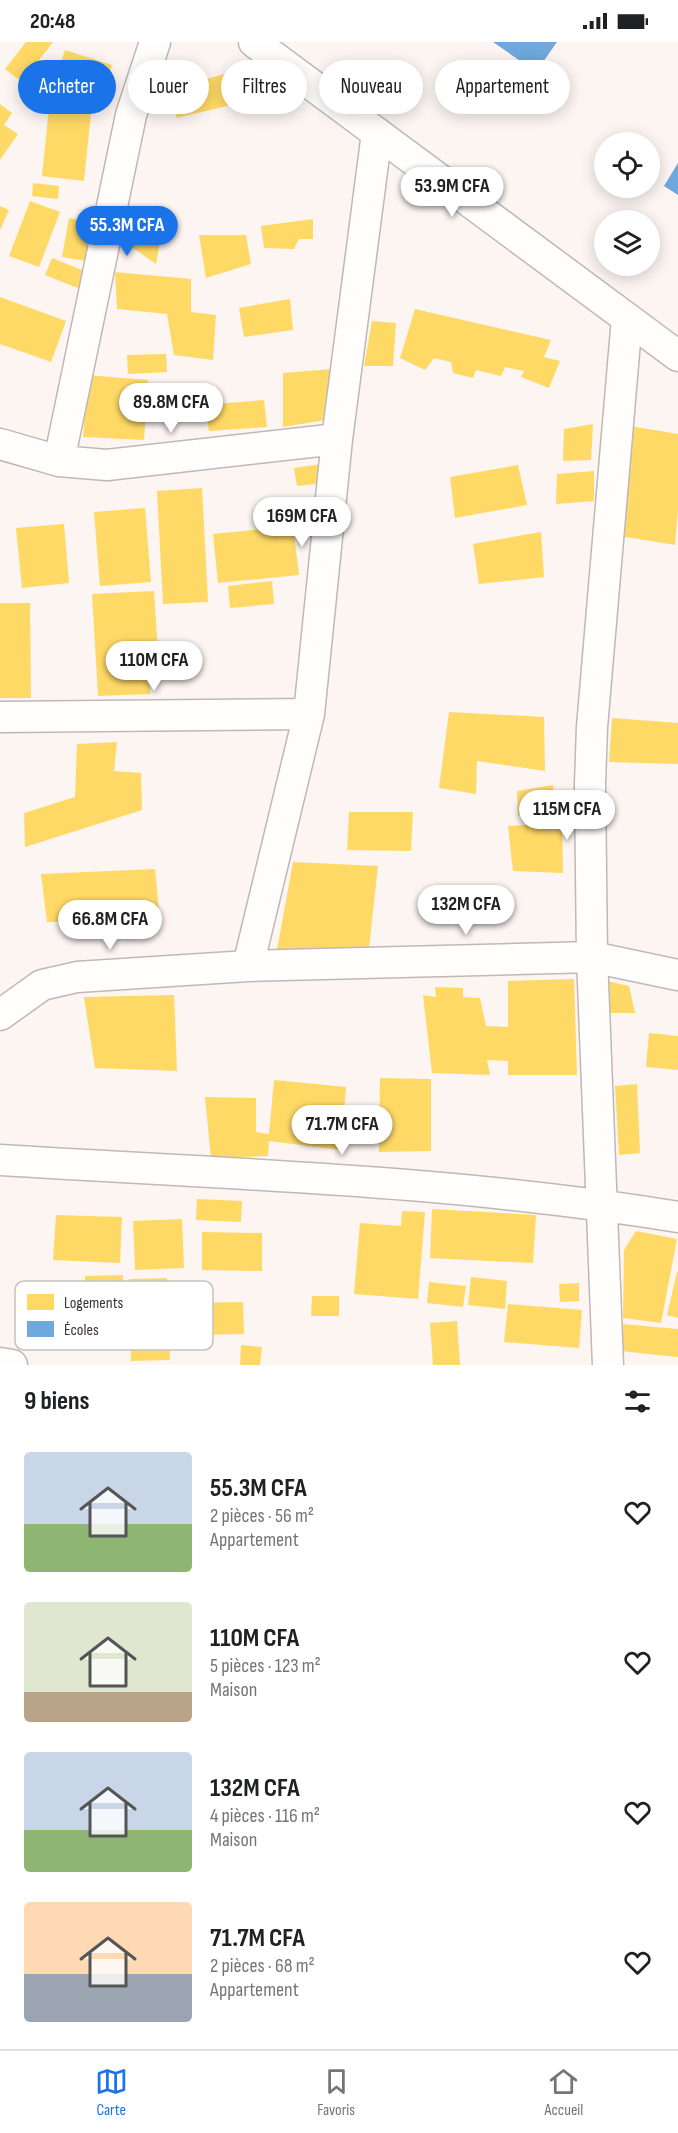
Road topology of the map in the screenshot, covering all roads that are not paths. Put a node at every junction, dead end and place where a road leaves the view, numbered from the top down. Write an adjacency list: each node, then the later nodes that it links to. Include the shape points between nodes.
1 (155, 42): 8 (street, via 130,116)
2 (254, 42): 3 (street)
3 (377, 134): 4 (street); 6 (street)
4 (627, 318): 5 (street); 11 (street, via 592,727)
5 (678, 356)
6 (337, 439): 8 (street, via 107,465); 9 (street)
7 (0, 444): 8 (street)
8 (59, 462)
9 (309, 714): 10 (street); 12 (street)
10 (0, 717)
11 (592, 957): 12 (street); 13 (street); 16 (street)
12 (248, 966): 14 (street, via 77,977 42,985)
13 (678, 975)
14 (0, 1015)
15 (0, 1160): 16 (street, via 385,1183)
16 (601, 1204): 17 (street); 20 (street)
17 (678, 1217)
18 (0, 1363): 19 (street)
19 (12, 1365)
20 (608, 1365)

